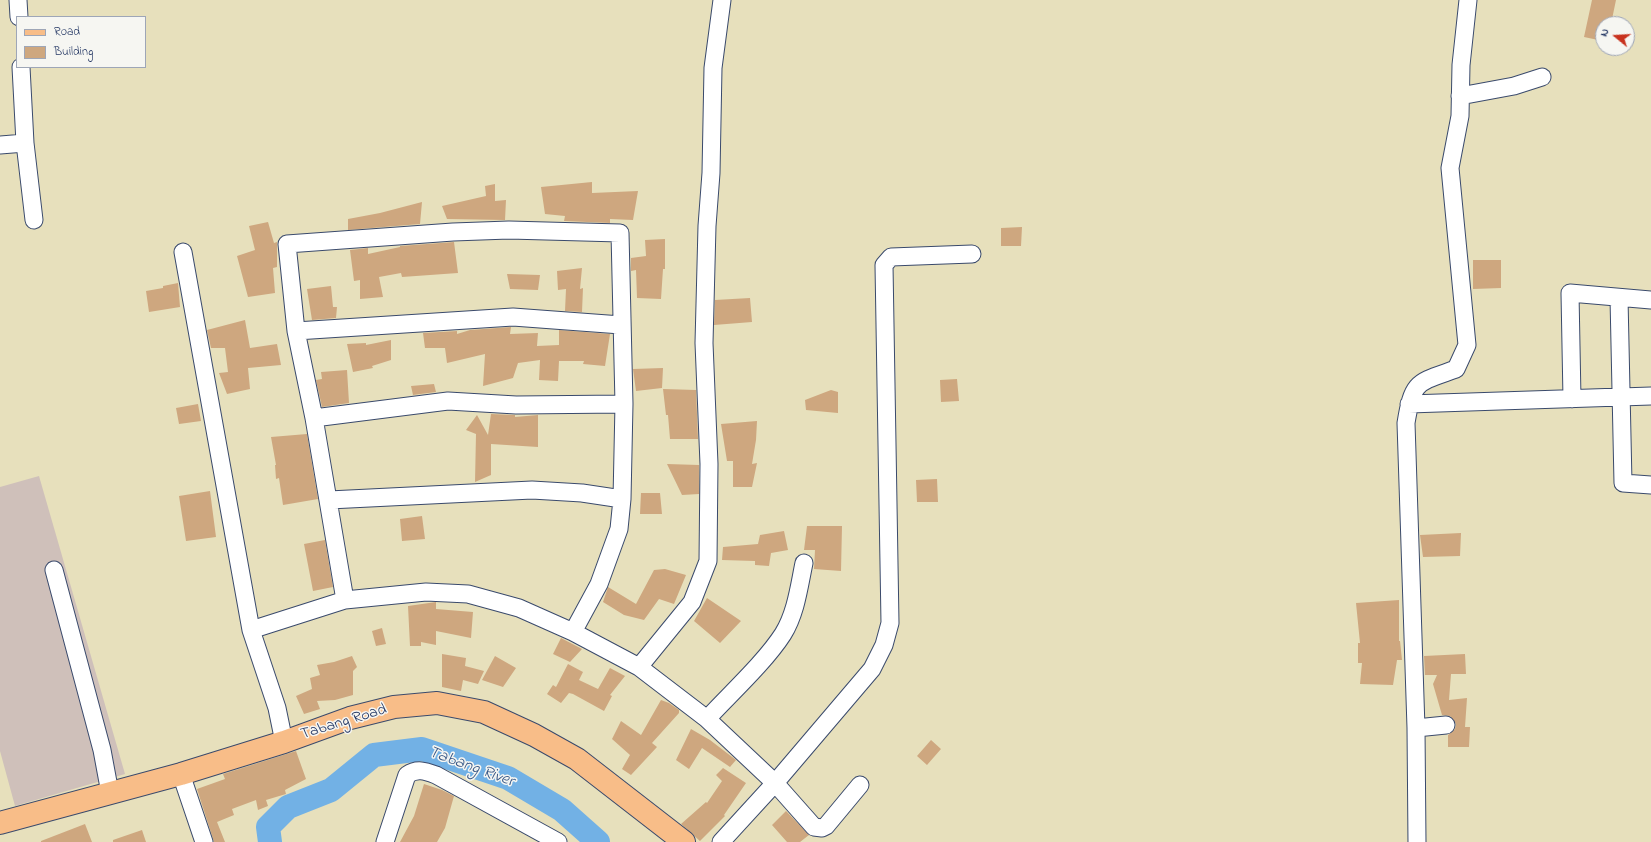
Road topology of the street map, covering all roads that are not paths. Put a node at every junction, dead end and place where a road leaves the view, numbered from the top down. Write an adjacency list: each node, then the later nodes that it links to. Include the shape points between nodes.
1 (18, 0): 4 (street)
2 (722, 0): 31 (street, via 713,68 704,343 709,464 708,561 692,602)
3 (1468, 0): 7 (street)
4 (19, 16)
5 (21, 68): 8 (street)
6 (1542, 77): 7 (street, via 1514,86)
7 (1460, 96): 21 (street, via 1460,116 1450,168 1467,345 1456,368 1422,382 1412,392)
8 (25, 143): 9 (street); 10 (street)
9 (0, 145)
10 (34, 220)
11 (183, 252): 29 (street)
12 (972, 254): 37 (street, via 891,257 884,265 890,623 884,646 872,669)
13 (1619, 298): 14 (street); 18 (street); 19 (street, via 1570,293)
14 (1651, 300)
15 (621, 325): 16 (street, via 513,317); 16 (street, via 620,233 509,230 287,244); 20 (street)
16 (296, 331): 22 (street)
17 (1651, 396): 18 (street)
18 (1622, 397): 19 (street); 23 (street, via 1623,483)
19 (1572, 399): 21 (street)
20 (624, 404): 22 (street, via 516,405 448,402); 24 (street)
21 (1409, 404): 34 (street, via 1406,423)
22 (314, 418): 25 (street)
23 (1651, 485)
24 (622, 498): 25 (street, via 532,490); 30 (street, via 619,529 599,584)
25 (329, 500): 28 (street)
26 (804, 563): 32 (street, via 793,610 783,633 772,649)
27 (54, 570): 39 (street, via 102,750)
28 (345, 600): 29 (street); 30 (street, via 426,592 468,594 519,608)
29 (251, 630): 35 (street, via 277,708)
30 (573, 632): 31 (street)
31 (639, 667): 32 (street)
32 (707, 719): 37 (street)
33 (1446, 725): 34 (street)
34 (1416, 728): 46 (street)
35 (284, 742): 36 (main road, Tabang Road); 44 (main road, Tabang Road, via 350,718 394,707 437,704 484,712 534,735 577,759)
36 (181, 774): 39 (main road, Tabang Road); 41 (street)
37 (775, 783): 38 (street, via 814,827 819,828 826,826); 45 (street)
38 (860, 785)
39 (110, 793): 40 (main road, Tabang Road)
40 (0, 823)
41 (204, 842)
42 (385, 842): 43 (street, via 407,775 414,770 425,770 436,775)
43 (558, 842)
44 (684, 842)
45 (721, 842)
46 (1417, 842)

